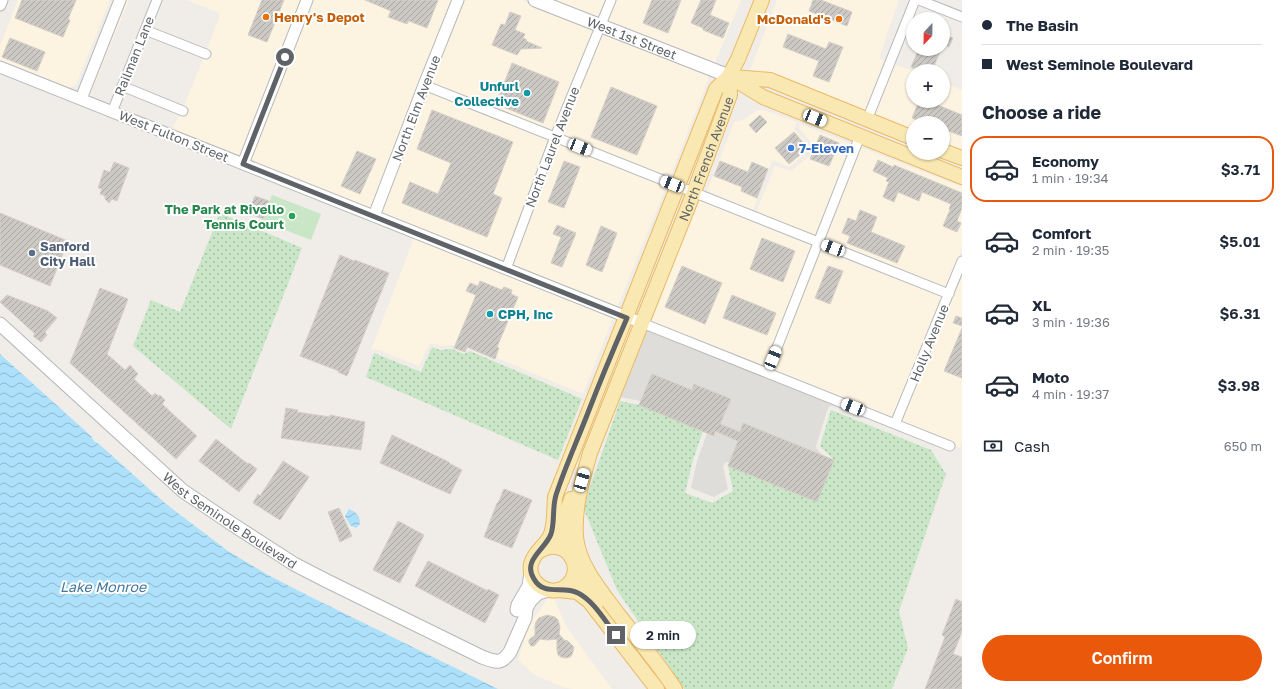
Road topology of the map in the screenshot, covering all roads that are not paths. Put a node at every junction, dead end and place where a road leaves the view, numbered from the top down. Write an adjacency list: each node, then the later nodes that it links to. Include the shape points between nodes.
1 (2, 0): 11 (street)
2 (120, 0): 20 (street)
3 (157, 0): 14 (street, Railman Lane)
4 (307, 0): 29 (street)
5 (458, 0): 19 (street, North Elm Avenue)
6 (535, 0): 13 (main road, West 1st Street)
7 (610, 0): 13 (street, North Laurel Avenue)
8 (762, 0): 17 (main road)
9 (915, 0): 23 (street)
10 (919, 0): 12 (street)
11 (0, 5)
12 (962, 17)
13 (600, 27): 17 (main road, West 1st Street); 26 (street, North Laurel Avenue)
14 (145, 30): 15 (street); 18 (street, Railman Lane)
15 (206, 54)
16 (0, 67): 20 (street, West Fulton Street)
17 (729, 76): 23 (main road, West 1st Street, via 770,80); 25 (main road, West 1st Street, via 763,97); 33 (main road, North French Avenue, via 716,89); 34 (main road, North French Avenue, via 730,95)
18 (122, 86): 21 (street); 22 (street, Railman Lane)
19 (424, 86): 26 (street); 35 (street, North Elm Avenue)
20 (81, 99): 22 (street, West Fulton Street)
21 (183, 111)
22 (112, 112): 29 (street, West Fulton Street)
23 (867, 120): 24 (main road, West 1st Street)
24 (906, 135)
25 (860, 136): 31 (main road, West 1st Street); 36 (street)
26 (556, 137): 33 (street); 38 (street, North Laurel Avenue)
27 (950, 153): 28 (main road)
28 (962, 158)
29 (243, 164): 35 (street, West Fulton Street)
30 (962, 168): 31 (main road)
31 (947, 171): 32 (main road, West 1st Street)
32 (962, 177)
33 (678, 186): 34 (street); 40 (main road, North French Avenue)
34 (694, 192): 36 (street); 41 (main road, North French Avenue)
35 (374, 216): 38 (street, West Fulton Street)
36 (818, 243): 39 (street); 43 (street)
37 (962, 261): 39 (street, Holly Avenue)
38 (506, 269): 40 (street, West Fulton Street)
39 (949, 294): 44 (street, Holly Avenue)
40 (627, 318): 41 (street, West Fulton Street); 46 (main road, North French Avenue, via 555,497 551,535)
41 (642, 323): 43 (street, West Fulton Street); 47 (main road, North French Avenue, via 590,453 579,494)
42 (0, 324): 51 (main road, West Seminole Boulevard, via 183,490 220,516 294,564 482,657)
43 (767, 373): 44 (street, West Fulton Street)
44 (896, 424): 45 (street, West Fulton Street)
45 (950, 446)
46 (537, 553): 47 (main road, via 542,549 557,547); 48 (main road, North French Avenue, via 533,559)
47 (575, 560): 49 (main road, North French Avenue, via 570,582 565,587); 52 (main road, via 595,582)
48 (531, 573): 49 (main road, via 537,584); 50 (main road, North French Avenue, via 529,586 518,605)
49 (553, 590): 50 (main road, North French Avenue, via 538,593 530,601); 53 (main road, via 577,592 589,601)
50 (513, 645): 51 (main road, North French Avenue, via 507,657)
51 (498, 662)
52 (673, 687)
53 (657, 689)

